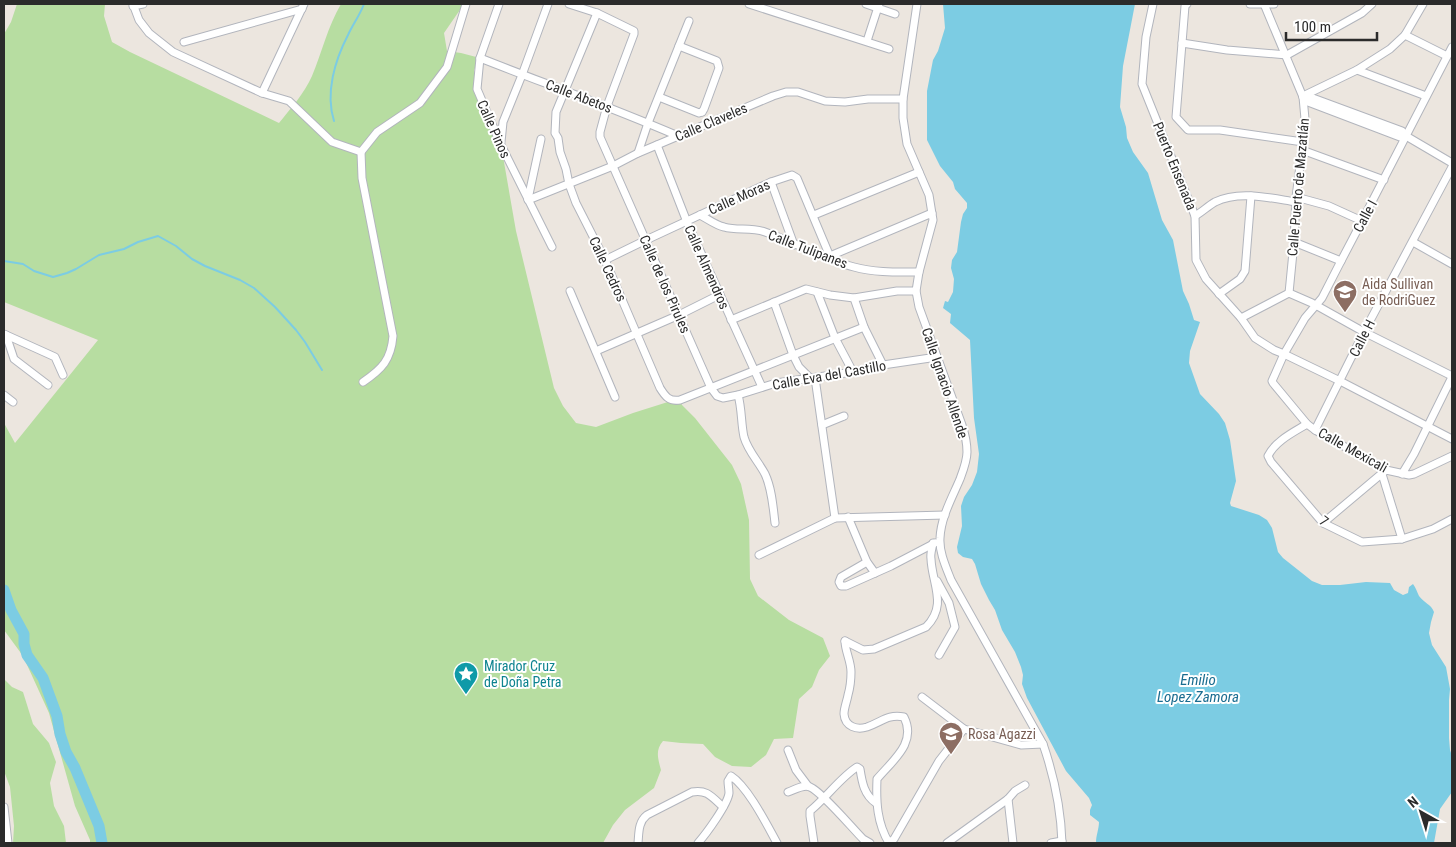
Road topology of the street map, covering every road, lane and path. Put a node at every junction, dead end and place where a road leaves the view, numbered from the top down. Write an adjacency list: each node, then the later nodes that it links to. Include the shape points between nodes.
1 (143, 4): 16 (street)
2 (466, 4): 50 (street, via 447,67 420,104 377,132)
3 (499, 4): 31 (street, Calle Pinos)
4 (548, 4): 33 (street)
5 (569, 4): 19 (street)
6 (749, 4): 23 (street)
7 (866, 4): 18 (street)
8 (917, 4): 39 (street, Calle Ignacio Allende)
9 (1153, 4): 65 (street, Puerto Ensenada, via 1142,84)
10 (1187, 4): 25 (street)
11 (1250, 4): 12 (street)
12 (1264, 4): 13 (street); 29 (street, Calle Puerto de Mazatlán)
13 (1274, 4)
14 (1372, 4): 29 (street, via 1362,13)
15 (1423, 4): 22 (street)
16 (133, 5): 35 (street, via 149,33 173,52)
17 (303, 6): 24 (street); 35 (street)
18 (878, 6): 20 (street); 23 (street)
19 (597, 14): 34 (street); 40 (street, Calle de los Pirules, via 634,31)
20 (896, 14)
21 (689, 20): 26 (street)
22 (1405, 35): 30 (street); 32 (street)
23 (867, 41): 28 (street)
24 (184, 42)
25 (1182, 43): 29 (street); 49 (street, via 1176,117 1188,130 1220,130)
26 (679, 46): 36 (street); 41 (street, via 719,64)
27 (1452, 48): 30 (street, Calle I)
28 (889, 49)
29 (1286, 55): 38 (street, Calle Puerto de Mazatlán)
30 (1447, 56): 37 (street, Calle I)
31 (480, 58): 33 (street, Calle Abetos); 48 (street, Calle Pinos, via 477,89)
32 (1357, 70): 37 (street); 38 (street)
33 (522, 75): 34 (street, Calle Abetos); 48 (street, via 503,122)
34 (565, 91): 40 (street, Calle Abetos); 58 (street, Calle Cedros, via 556,112 555,133)
35 (262, 93): 50 (street, via 289,101 332,142)
36 (658, 96): 41 (street); 42 (street)
37 (1426, 96): 45 (street, Calle I)
38 (1303, 97): 45 (street, via 1402,131); 49 (street, Calle Puerto de Mazatlán)
39 (903, 99): 43 (street, Calle Claveles, via 825,101 798,92 786,92); 55 (street, Calle Ignacio Allende, via 904,132)
40 (607, 106): 42 (street, Calle Abetos); 53 (street, Calle de los Pirules, via 600,137)
41 (702, 112): 43 (street)
42 (648, 123): 44 (street, Calle Abetos); 51 (street)
43 (706, 124): 44 (street, Calle Claveles)
44 (678, 136): 47 (street, Calle Claveles)
45 (1406, 136): 52 (street); 56 (street, Calle I)
46 (541, 139): 61 (street)
47 (657, 145): 51 (street, Calle Claveles); 67 (street, Calle Almendros)
48 (500, 146): 61 (street, Calle Pinos)
49 (1303, 146): 56 (street); 60 (street, Calle Puerto de Mazatlán)
50 (361, 152): 107 (street, via 362,178 393,336 388,359)
51 (638, 153): 53 (street, Calle Claveles)
52 (1452, 163)
53 (613, 166): 58 (street, Calle Claveles); 68 (street, Calle de los Pirules)
54 (1452, 167): 70 (street, Calle H)
55 (919, 172): 62 (street, Calle Ignacio Allende, via 929,195); 64 (street)
56 (1384, 180): 66 (street, Calle I)
57 (771, 182): 63 (street, Calle Moras); 64 (street, Calle Moras, via 795,176); 71 (street)
58 (568, 184): 61 (street, Calle Claveles); 74 (street, Calle Cedros)
59 (1251, 196): 60 (street); 65 (street, via 1221,200); 82 (street, via 1245,270 1240,279)
60 (1296, 199): 66 (street, via 1329,206); 69 (street, Calle Puerto de Mazatlán)
61 (528, 200): 72 (street, Calle Pinos)
62 (932, 213): 73 (street); 77 (street, Calle Ignacio Allende)
63 (700, 214): 67 (street, Calle Moras); 71 (street, Calle Tulipanes, via 723,227 766,232)
64 (814, 215): 73 (street, Calle Moras)
65 (1195, 216): 82 (street, Puerto Ensenada, via 1196,260)
66 (1362, 221): 75 (street, Calle I)
67 (687, 222): 68 (street, Calle Moras); 83 (street, Calle Almendros)
68 (646, 240): 74 (street, Calle Moras); 87 (street, Calle de los Pirules)
69 (1294, 242): 75 (street); 81 (street, Calle Puerto de Mazatlán)
70 (1413, 242): 76 (street); 91 (street, Calle H)
71 (794, 245): 73 (street, Calle Tulipanes)
72 (552, 247)
73 (830, 258): 77 (street, Calle Tulipanes, via 867,270)
74 (605, 260): 93 (street, Calle Cedros)
75 (1340, 261): 86 (street, Calle I)
76 (1452, 264)
77 (919, 272): 79 (street, Calle Ignacio Allende)
78 (570, 291): 95 (street)
79 (916, 291): 84 (street); 98 (street, Calle Ignacio Allende, via 918,307)
80 (817, 292): 84 (street); 85 (street, via 806,289); 94 (street)
81 (1289, 293): 86 (street); 88 (street)
82 (1219, 294): 88 (street, Puerto Ensenada)
83 (719, 295): 87 (street); 89 (street, Calle Almendros)
84 (854, 298): 90 (street)
85 (774, 302): 89 (street); 97 (street)
86 (1316, 306): 91 (street); 96 (street, Calle I)
87 (679, 315): 93 (street); 110 (street, Calle de los Pirules)
88 (1241, 318): 96 (street, Puerto Ensenada, via 1255,338)
89 (731, 320): 100 (street, Calle Almendros)
90 (864, 327): 94 (street); 99 (street)
91 (1364, 332): 103 (street); 106 (street, Calle H)
92 (5, 334): 102 (street, via 55,357); 108 (street, via 14,358)
93 (637, 334): 95 (street); 110 (street, Calle Cedros, via 666,397 680,400)
94 (835, 338): 97 (street); 101 (street)
95 (596, 351): 113 (street)
96 (1284, 354): 105 (street, Calle I); 106 (street, Puerto Ensenada)
97 (794, 355): 100 (street); 104 (street, via 799,367)
98 (936, 357): 99 (street, Calle Eva del Castillo); 125 (street, Calle Ignacio Allende, via 967,443 963,470)
99 (883, 365): 101 (street, Calle Eva del Castillo)
100 (754, 370): 109 (street, Calle Almendros); 110 (street)
101 (853, 372): 104 (street, Calle Eva del Castillo)
102 (63, 375)
103 (1452, 377): 119 (street)
104 (813, 378): 109 (street, Calle Eva del Castillo); 118 (street)
105 (1272, 381): 117 (street, Calle Mexicali)
106 (1340, 381): 119 (street, Puerto Ensenada); 120 (street, Calle H)
107 (363, 382)
108 (48, 385)
109 (762, 387): 112 (street, Calle Eva del Castillo)
110 (711, 388): 114 (street, Calle de los Pirules)
111 (4, 395): 115 (street)
112 (738, 395): 114 (street, Calle Eva del Castillo); 129 (street, via 744,436 770,486)
113 (615, 397)
114 (723, 398)
115 (12, 402)
116 (844, 416): 118 (street)
117 (1308, 424): 120 (street, Calle Mexicali); 130 (street, 7, via 1283,439 1268,456)
118 (822, 426): 127 (street)
119 (1428, 426): 121 (street, Puerto Ensenada); 124 (street)
120 (1315, 430): 123 (street, Calle Mexicali)
121 (1452, 439)
122 (1452, 456): 124 (street, Calle Mexicali, via 1414,474)
123 (1384, 472): 124 (street, Calle Mexicali); 130 (street); 131 (street)
124 (1402, 474)
125 (945, 515): 126 (street); 132 (street, Calle Ignacio Allende)
126 (848, 517): 127 (street); 134 (street)
127 (835, 518): 133 (street)
128 (1452, 519): 131 (street, 7, via 1433,530)
129 (775, 523)
130 (1323, 523): 131 (street, 7, via 1362,542)
131 (1402, 539)
132 (937, 542): 135 (street); 136 (street, via 930,557); 140 (street, Calle Ignacio Allende, via 951,580)
133 (759, 555)
134 (867, 562): 135 (street); 135 (street, via 842,577 841,586)
135 (875, 574)
136 (935, 577): 137 (street, via 950,604 955,627); 147 (street, via 937,612 926,627 874,649 863,650 844,641 851,672 844,714 846,722 852,727 862,728 899,716 904,717 909,726 909,737 901,751 876,779)
137 (939, 655)
138 (922, 697): 139 (street)
139 (964, 729): 140 (street, via 1021,745); 157 (street, via 939,761)
140 (1043, 744): 150 (street, Calle Ignacio Allende, via 1056,789)
141 (788, 750): 143 (street, via 796,770)
142 (1025, 785): 146 (street)
143 (808, 786): 144 (street); 145 (street)
144 (788, 792)
145 (825, 799): 147 (street, via 857,767 863,786); 155 (street, via 810,811); 156 (street)
146 (1008, 799): 158 (street); 159 (street)
147 (876, 803): 157 (street, via 882,832)
148 (722, 807): 152 (street, via 700,790 692,792 642,819); 153 (street); 154 (street, via 728,799 731,776 760,812)
149 (4, 808): 151 (street)
150 (1062, 842): 160 (street)
151 (8, 843)
152 (638, 843)
153 (698, 843)
154 (777, 843)
155 (814, 843)
156 (870, 843)
157 (889, 843)
158 (947, 843)
159 (1013, 843)
160 (1051, 843)

